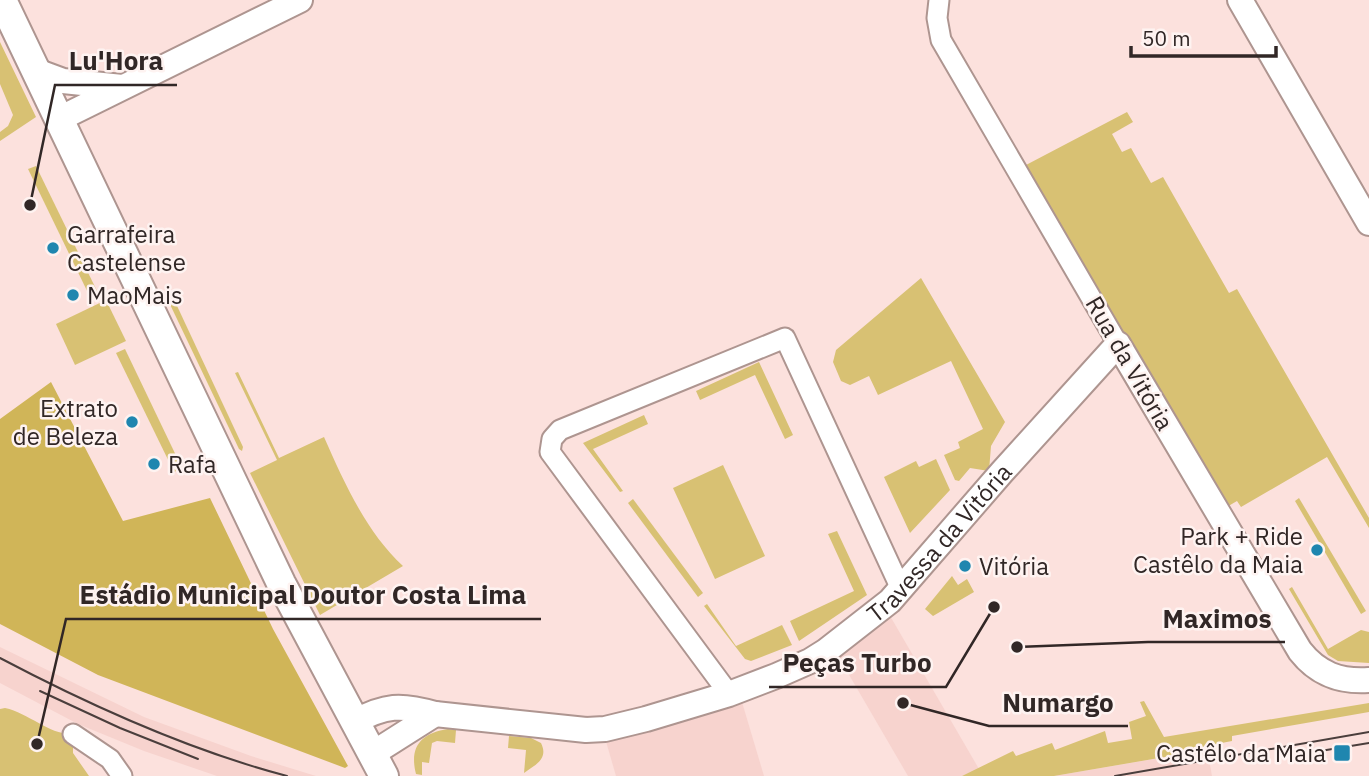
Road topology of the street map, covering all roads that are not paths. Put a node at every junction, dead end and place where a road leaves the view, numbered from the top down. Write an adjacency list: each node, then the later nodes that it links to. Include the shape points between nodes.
1 (2, 0): 5 (main road)
2 (300, 0): 6 (street)
3 (939, 0): 9 (street, Rua da Vitória, via 941,40)
4 (1240, 0): 8 (street)
5 (36, 71): 6 (street, via 63,81); 7 (main road)
6 (122, 87): 7 (street)
7 (59, 118): 14 (main road, via 275,570)
8 (1369, 223)
9 (1118, 344): 10 (street, Travessa da Vitória); 11 (street, Rua da Vitória, via 1300,651 1326,674)
10 (901, 589): 12 (street, Travessa da Vitória, via 810,661); 12 (street, via 785,338 564,428 555,434 551,452)
11 (1369, 680)
12 (729, 694): 13 (street, Travessa da Vitória, via 605,729)
13 (435, 714): 14 (street, Travessa da Vitória, via 413,707 385,708); 16 (street)
14 (354, 722): 16 (main road)
15 (73, 734): 17 (street, via 110,759)
16 (378, 765)
17 (122, 776)

